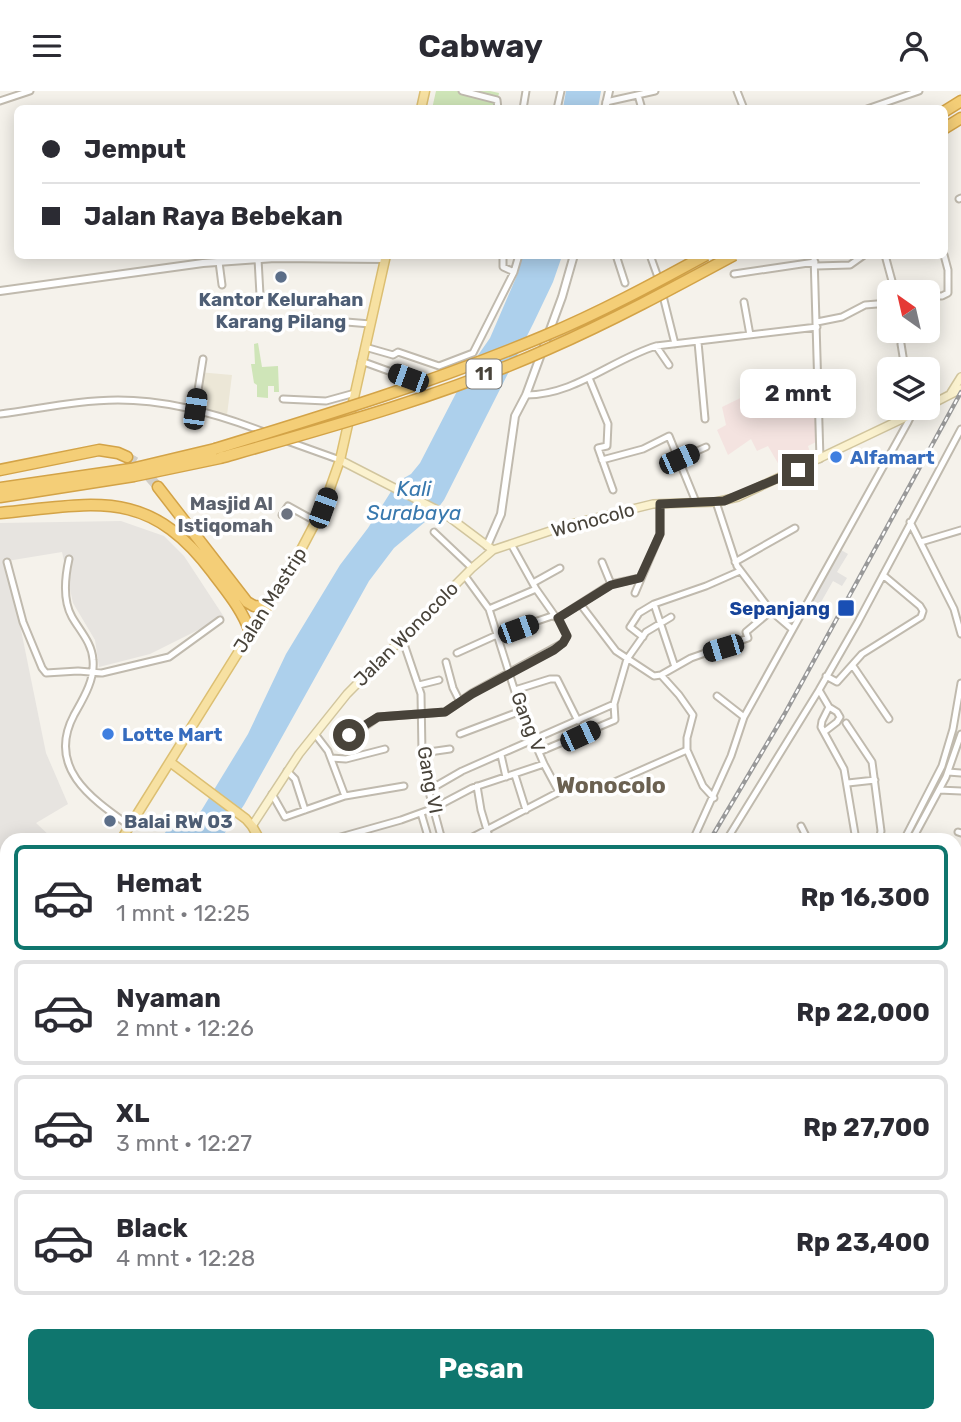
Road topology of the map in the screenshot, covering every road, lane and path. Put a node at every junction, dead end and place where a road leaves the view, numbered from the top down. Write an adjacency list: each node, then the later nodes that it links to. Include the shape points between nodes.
1 (30, 91): 6 (street)
2 (462, 91): 9 (street, via 497,100)
3 (609, 91): 10 (street)
4 (655, 91): 7 (street)
5 (919, 91): 12 (street)
6 (11, 94): 8 (street)
7 (638, 95): 10 (street); 11 (street)
8 (0, 101)
9 (498, 105)
10 (606, 105)
11 (641, 105)
12 (879, 105)
13 (250, 259): 27 (street)
14 (260, 259): 34 (street)
15 (385, 259): 39 (main road, Jalan Mastrip)
16 (503, 259): 28 (street, via 503,267)
17 (518, 259): 28 (street)
18 (573, 259): 56 (street)
19 (617, 259): 31 (street)
20 (651, 259): 43 (street)
21 (699, 259): 67 (highway, 11, bridge, via 544,336)
22 (727, 259): 67 (highway, 11, bridge, via 547,350 323,429)
23 (858, 259): 26 (street, via 850,265)
24 (886, 259): 30 (street)
25 (945, 259): 35 (street, via 948,293)
26 (815, 261): 29 (street); 40 (street)
27 (219, 262): 32 (street); 33 (street)
28 (514, 272): 46 (street, via 474,353 439,366 398,352 393,355)
29 (734, 274)
30 (892, 280)
31 (625, 283)
32 (222, 285)
33 (0, 291)
34 (260, 295)
35 (940, 296)
36 (744, 302): 41 (street)
37 (877, 305): 40 (street)
38 (311, 319): 39 (street)
39 (370, 324): 46 (main road, Jalan Mastrip)
40 (817, 325): 41 (street); 70 (street)
41 (750, 335): 42 (street)
42 (698, 342): 43 (street); 62 (street)
43 (675, 344): 45 (street)
44 (901, 344): 47 (street)
45 (656, 346): 50 (street); 53 (street)
46 (364, 347): 49 (main road, Jalan Mastrip)
47 (903, 357)
48 (202, 359): 60 (street)
49 (361, 361): 52 (street); 55 (main road, Jalan Mastrip)
50 (669, 365)
51 (961, 377): 57 (main road)
52 (408, 378)
53 (589, 378): 56 (street, via 555,391); 72 (street, via 608,424 607,446 598,448)
54 (961, 389): 57 (main road, Wonocolo)
55 (355, 393): 58 (street, via 326,401); 71 (main road, Jalan Mastrip)
56 (526, 395): 90 (street, via 515,416 501,514)
57 (949, 395): 59 (main road, Wonocolo)
58 (283, 399)
59 (940, 400)
60 (195, 409): 61 (street, via 117,400); 71 (street)
61 (0, 414)
62 (705, 419)
63 (894, 420): 70 (main road, Wonocolo)
64 (906, 420): 113 (street)
65 (961, 429): 83 (street)
66 (706, 447): 69 (street)
67 (217, 454): 75 (highway, 11); 77 (highway, 11, via 134,476)
68 (127, 457): 73 (highway, via 99,450)
69 (679, 459): 72 (street, via 668,436 643,449); 78 (street)
70 (820, 459): 79 (main road, Wonocolo, via 738,497)
71 (340, 460): 84 (main road, Jalan Mastrip); 90 (main road, via 445,514)
72 (602, 460): 76 (street)
73 (0, 470)
74 (158, 487): 106 (highway, via 247,602)
75 (0, 488)
76 (613, 490)
77 (0, 497)
78 (696, 502): 79 (main road, Wonocolo); 80 (main road, Wonocolo)
79 (716, 502): 94 (street)
80 (660, 504): 89 (main road, Wonocolo, via 571,524); 100 (street, via 660,534)
81 (0, 513): 114 (highway, via 104,505 158,519 198,554 241,610)
82 (282, 515): 84 (street, via 288,506)
83 (910, 521): 88 (street); 98 (street)
84 (317, 522): 106 (main road, Jalan Mastrip)
85 (795, 528): 94 (street)
86 (961, 530): 88 (street)
87 (434, 532): 95 (street)
88 (921, 542): 116 (street, via 954,609)
89 (511, 544): 90 (main road, Wonocolo); 102 (street)
90 (490, 548): 95 (main road, Jalan Wonocolo)
91 (69, 559): 124 (street, via 66,600 92,650)
92 (7, 562): 124 (street, via 23,622 44,671)
93 (602, 562): 101 (street)
94 (735, 562): 97 (street)
95 (472, 568): 99 (main road, Jalan Wonocolo)
96 (560, 568): 102 (street)
97 (740, 571): 104 (street); 108 (street)
98 (883, 575): 122 (street, via 923,613 862,654); 127 (street)
99 (465, 576): 107 (street, Gang V); 118 (main road, Jalan Wonocolo)
100 (640, 578): 101 (street); 103 (street)
101 (611, 585): 105 (street)
102 (535, 586): 107 (street); 109 (street)
103 (635, 593)
104 (654, 604): 112 (street); 117 (street, via 639,613 630,627)
105 (581, 605): 109 (street); 120 (street)
106 (266, 607): 114 (main road, Jalan Mastrip)
107 (489, 609): 115 (street, Gang V)
108 (771, 611): 113 (street); 123 (street, via 746,632 748,638)
109 (557, 617): 115 (street); 125 (street, via 567,636 563,643)
110 (671, 617): 112 (street)
111 (220, 620): 124 (street, via 169,657 102,673)
112 (659, 624): 117 (street); 123 (street)
113 (792, 629): 139 (street)
114 (250, 632): 158 (main road, Jalan Mastrip)
115 (499, 634): 119 (street); 125 (street, Gang V)
116 (961, 634)
117 (643, 636): 120 (street)
118 (402, 638): 130 (street, Gang VI); 144 (main road, Jalan Wonocolo)
119 (457, 653)
120 (627, 659): 126 (street, via 654,676); 135 (street)
121 (446, 662): 134 (street)
122 (853, 666): 127 (street, via 837,682); 140 (street)
123 (675, 667): 126 (street)
124 (93, 671): 181 (street, via 68,729 67,759 94,800)
125 (509, 672): 131 (street, Gang V); 134 (street)
126 (661, 675): 152 (street, via 693,715)
127 (826, 676): 132 (street)
128 (439, 680): 130 (street)
129 (961, 683): 149 (street)
130 (419, 685): 138 (street, Gang VI)
131 (515, 690): 137 (street, Gang V); 141 (street, via 557,679)
132 (819, 690): 136 (street); 192 (street)
133 (717, 697): 139 (street)
134 (460, 702): 138 (street, via 445,712)
135 (614, 704): 141 (street); 154 (street, via 615,720)
136 (829, 708): 143 (street, via 821,724); 143 (street, via 839,719)
137 (522, 711): 145 (street); 147 (street, Gang V)
138 (421, 713): 148 (street, via 378,717); 153 (street, Gang VI)
139 (744, 717): 175 (street)
140 (889, 719)
141 (578, 721): 147 (street)
142 (846, 723): 165 (street, via 872,762)
143 (824, 732): 166 (street)
144 (315, 734): 156 (street); 160 (main road, Jalan Wonocolo)
145 (460, 734)
146 (961, 734): 149 (street)
147 (534, 740): 154 (street, Gang V); 155 (street)
148 (335, 741)
149 (954, 741): 157 (street)
150 (385, 749): 156 (street)
151 (450, 749): 153 (street)
152 (687, 750): 167 (street); 175 (street, via 703,786)
153 (422, 753): 171 (street, Gang VI)
154 (539, 753): 159 (street, Gang V)
155 (501, 755): 164 (street); 171 (street)
156 (331, 758): 174 (street)
157 (948, 760): 161 (street); 183 (street)
158 (170, 762): 180 (main road); 181 (main road, Jalan Mastrip)
159 (544, 764): 163 (street); 178 (street, Gang V, via 559,792)
160 (287, 771): 173 (main road, Jalan Wonocolo); 177 (street, via 295,779)
161 (948, 772): 162 (street); 170 (street)
162 (961, 773)
163 (514, 775): 164 (street); 178 (street)
164 (506, 777): 169 (street)
165 (874, 780): 166 (street); 195 (street)
166 (848, 783): 194 (street)
167 (610, 784)
168 (404, 786): 174 (street)
169 (477, 786): 176 (street); 184 (street)
170 (939, 789): 172 (street); 183 (street)
171 (429, 790): 176 (street, Gang VI)
172 (961, 792)
173 (272, 794): 177 (street, via 283,817); 180 (main road, Jalan Wonocolo)
174 (345, 796): 177 (street)
175 (714, 798): 191 (street)
176 (434, 808): 179 (street); 189 (street, Gang VI)
177 (305, 810)
178 (526, 810): 184 (street)
179 (421, 813): 187 (street); 188 (street)
180 (249, 823): 186 (main road)
181 (130, 826): 185 (main road, Jalan Mastrip)
182 (801, 826): 193 (street)
183 (913, 829): 196 (street); 197 (street)
184 (486, 831): 190 (street)
185 (126, 833)
186 (255, 833)
187 (354, 833)
188 (428, 833)
189 (440, 833)
190 (482, 833)
191 (696, 833)
192 (731, 833)
193 (804, 833)
194 (855, 833)
195 (881, 833)
196 (910, 833)
197 (913, 833)

